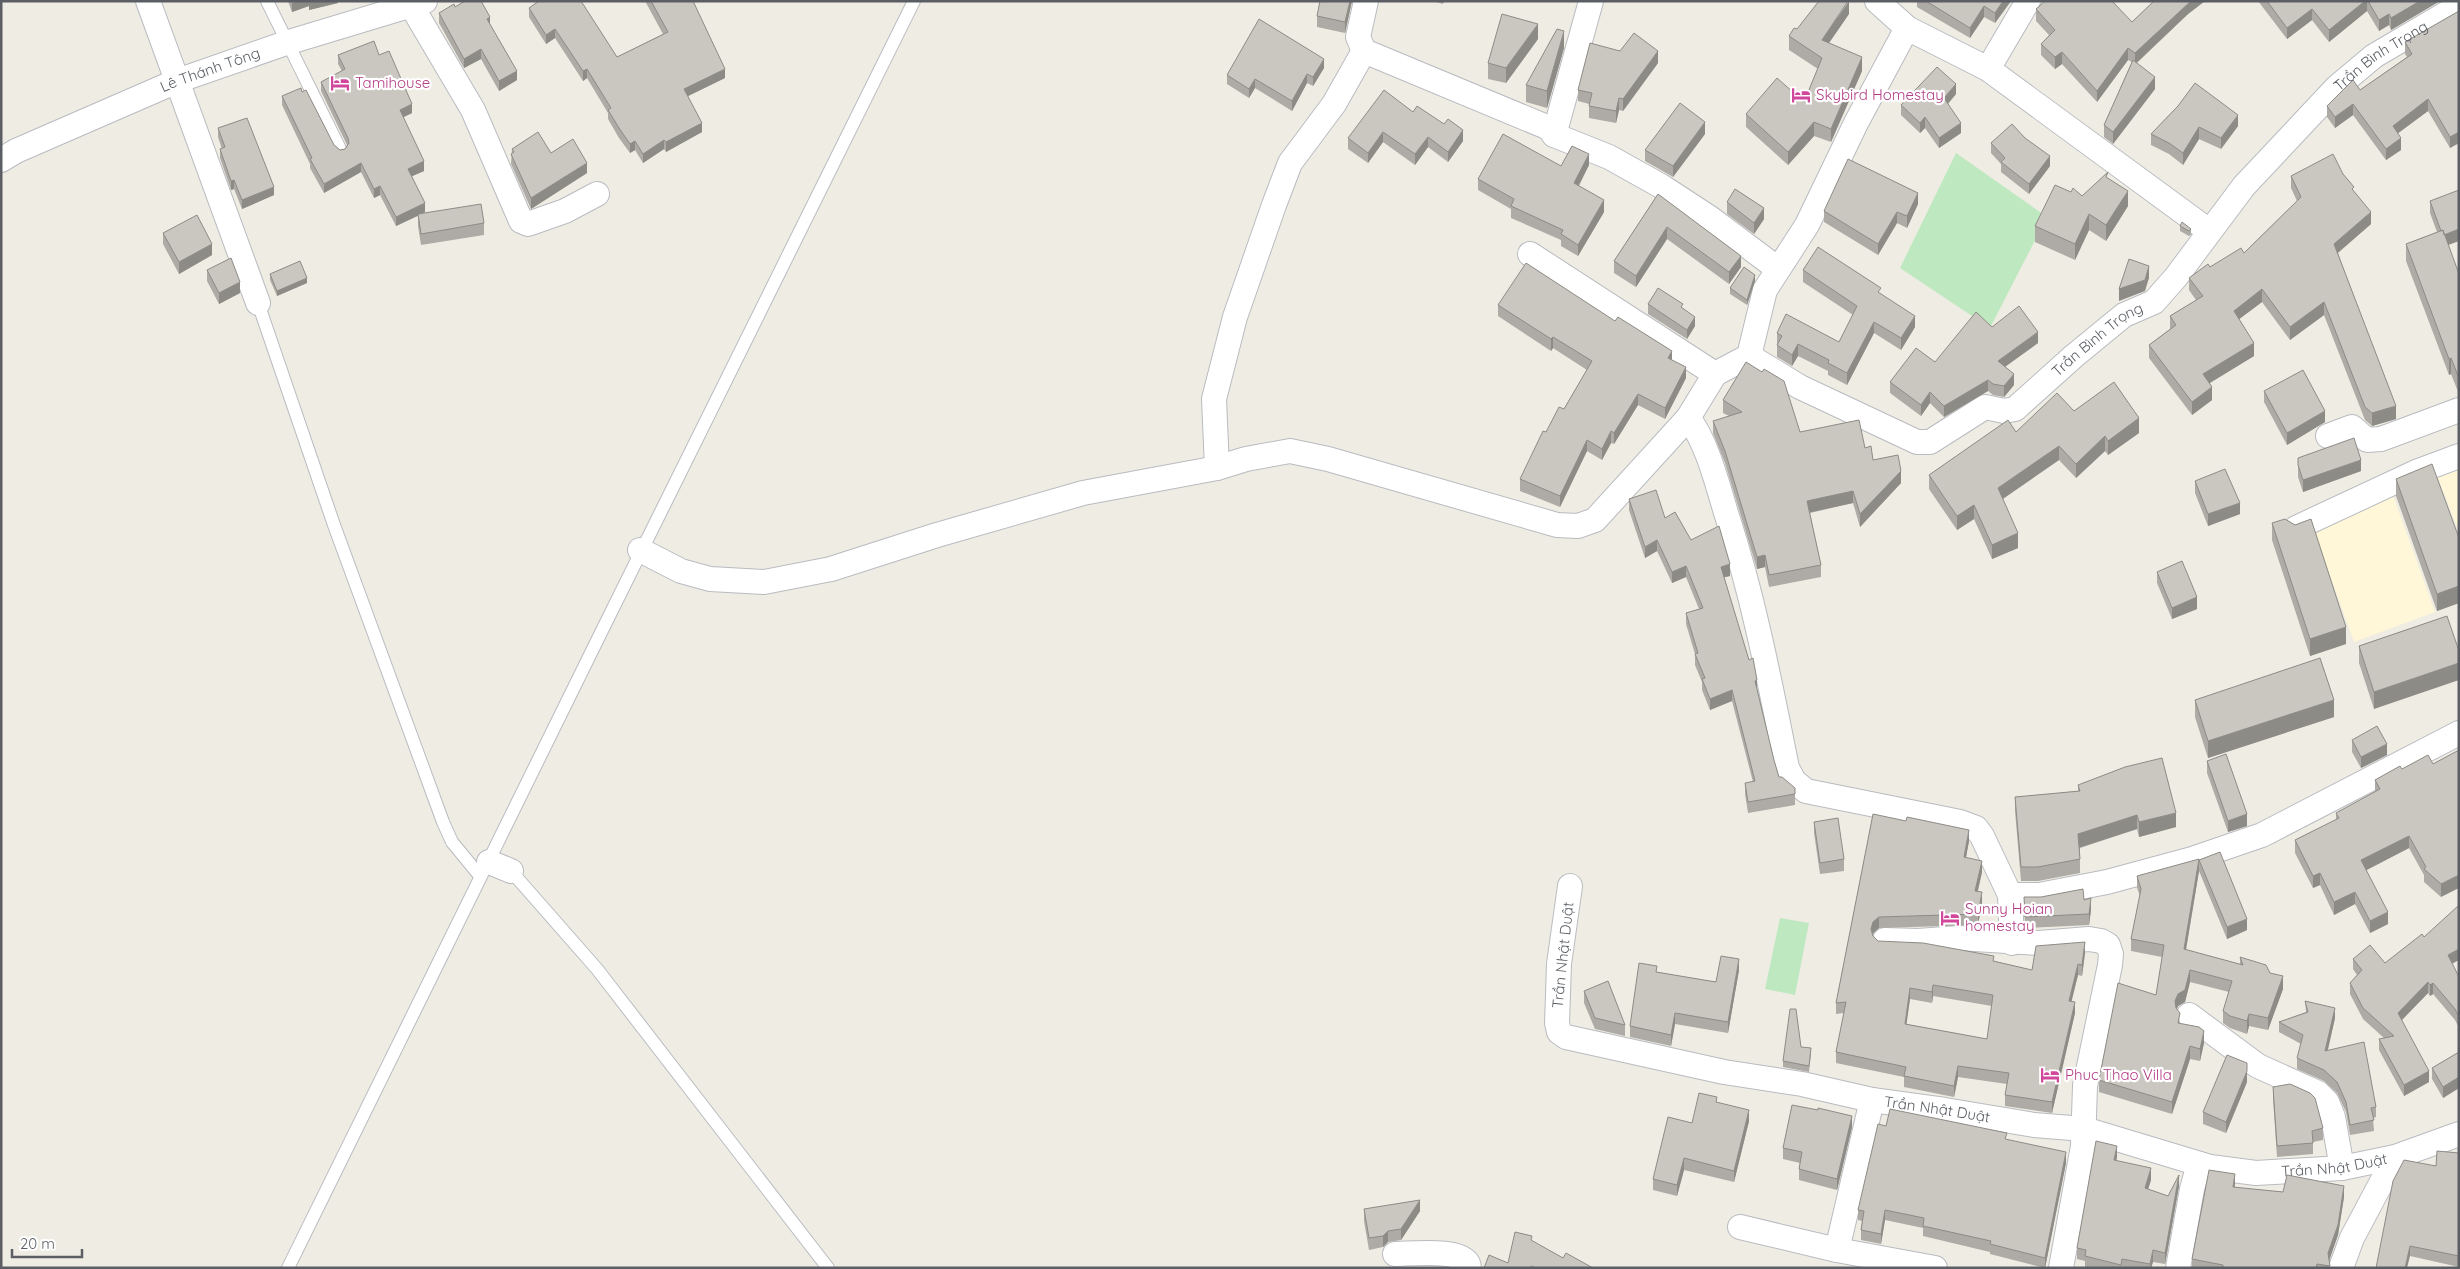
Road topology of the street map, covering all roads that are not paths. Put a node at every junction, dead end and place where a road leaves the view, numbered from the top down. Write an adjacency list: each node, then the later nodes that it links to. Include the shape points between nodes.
1 (148, 1): 14 (street)
2 (267, 1): 11 (lane)
3 (914, 1): 31 (lane)
4 (1366, 1): 12 (street, via 1358,37)
5 (1590, 1): 15 (street)
6 (1877, 1): 10 (street)
7 (2028, 1): 13 (street)
8 (421, 2): 11 (street, Lê Thánh Tông); 18 (street, via 474,110 521,221 528,224 565,211)
9 (2459, 6): 19 (street, Trần Bình Trọng, via 2374,56 2337,87 2244,186)
10 (1907, 28): 13 (street); 21 (street, via 1807,225)
11 (286, 43): 14 (street, Lê Thánh Tông); 16 (lane)
12 (1364, 51): 15 (street, via 1549,128); 29 (street, via 1334,104 1290,163 1274,205 1235,317 1214,399)
13 (1988, 69): 19 (street)
14 (177, 81): 17 (street, Lê Thánh Tông); 22 (street)
15 (1554, 135): 21 (street, via 1609,157 1661,186)
16 (341, 151)
17 (1, 160)
18 (597, 194)
19 (2209, 231): 23 (street, Trần Bình Trọng, via 2154,302 2124,315 2020,406 2010,411 1981,409 1928,443 1908,439 1800,387)
20 (1530, 254): 24 (street)
21 (1778, 269): 23 (street, via 1765,290)
22 (258, 303): 33 (lane, via 334,525 443,822 452,842)
23 (1749, 356): 24 (street)
24 (1715, 374): 26 (street)
25 (2459, 410): 27 (street, via 2381,439 2367,440 2352,427)
26 (1688, 418): 29 (street, via 1595,520 1578,526 1557,525 1290,451); 36 (street, via 1714,471 1741,556 1787,768 1794,782 1806,790 1976,828)
27 (2328, 436)
28 (2459, 456): 30 (street, via 2416,472)
29 (1217, 468): 31 (street, via 1083,493 831,569 764,582 710,579 682,571)
30 (2296, 528)
31 (640, 550): 33 (lane)
32 (2459, 733): 36 (street, via 2262,835 2192,859 2107,882 2039,895)
33 (485, 869): 34 (street); 50 (lane)
34 (511, 871): 51 (lane, via 597,968)
35 (1570, 886): 40 (street, Trần Nhật Duật, via 1559,964 1557,1023 1559,1032 1566,1037)
36 (2010, 895): 38 (street)
37 (1885, 940): 38 (street, via 1959,938)
38 (2012, 943): 41 (street, via 2089,939 2108,945 2110,965 2085,1086)
39 (2189, 1015): 45 (street, via 2258,1066 2318,1093 2327,1102 2333,1117)
40 (1872, 1100): 41 (street, Trần Nhật Duật, via 2034,1125); 47 (street)
41 (2084, 1129): 44 (street, Trần Nhật Duật); 54 (street)
42 (2459, 1134): 43 (street, Trần Nhật Duật)
43 (2395, 1157): 45 (street, Trần Nhật Duật); 56 (street, via 2352,1238)
44 (2199, 1164): 45 (street, Trần Nhật Duật, via 2256,1173); 55 (street)
45 (2342, 1168)
46 (1740, 1228): 47 (street)
47 (1837, 1250): 49 (street)
48 (1395, 1254): 52 (street, via 1455,1254 1465,1259)
49 (1901, 1265): 53 (street)
50 (288, 1268)
51 (828, 1268)
52 (1469, 1268)
53 (1935, 1268)
54 (2061, 1268)
55 (2178, 1268)
56 (2341, 1268)

